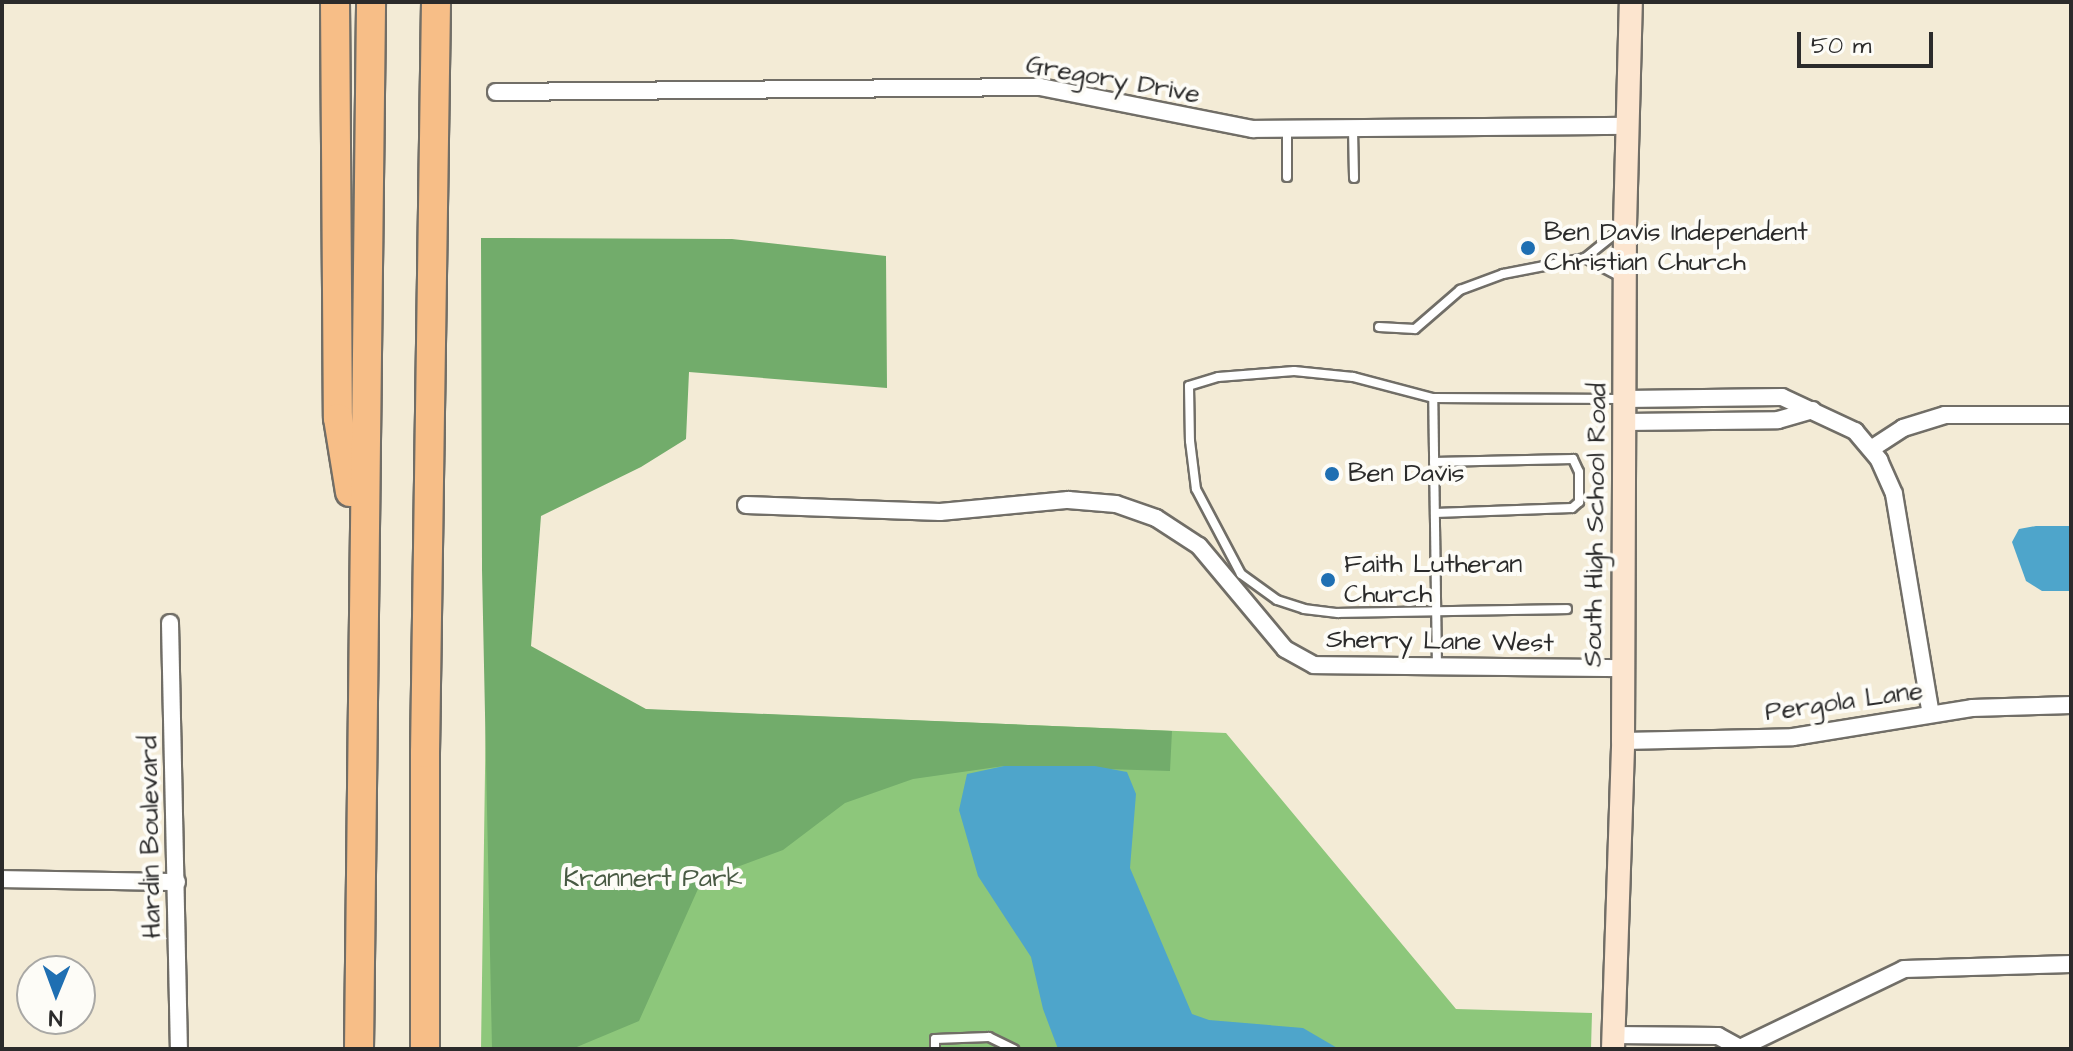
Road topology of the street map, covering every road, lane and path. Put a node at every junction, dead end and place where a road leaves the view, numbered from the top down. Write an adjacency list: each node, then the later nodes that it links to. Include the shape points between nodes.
1 (335, 2): 24 (highway, via 338,418)
2 (371, 2): 24 (highway)
3 (436, 2): 40 (highway)
4 (1631, 2): 6 (street, South High School Road)
5 (496, 92): 8 (street, Gregory Drive, via 1040,87 1239,128)
6 (1626, 126): 7 (street, Gregory Drive); 11 (street, South High School Road)
7 (1353, 129): 8 (street, Gregory Drive); 10 (lane)
8 (1287, 130): 9 (lane)
9 (1287, 177)
10 (1354, 178)
11 (1625, 226): 12 (lane); 13 (street, South High School Road)
12 (1585, 258): 13 (lane); 14 (lane, via 1503,274 1460,290 1415,329)
13 (1625, 279): 16 (street, South High School Road)
14 (1379, 327)
15 (1433, 398): 16 (lane); 21 (lane); 26 (lane, via 1353,377 1294,371 1218,377 1189,386 1196,489 1241,574 1277,600 1304,609)
16 (1625, 399): 17 (street, via 1782,397); 19 (street, South High School Road)
17 (1813, 410): 19 (street, via 1778,420); 20 (street, via 1855,431)
18 (2071, 415): 20 (street, via 1945,415 1903,428)
19 (1625, 422): 29 (street, South High School Road)
20 (1871, 449): 31 (street, via 1895,499)
21 (1434, 462): 23 (lane); 23 (lane, via 1573,459 1579,472 1579,502 1572,508)
22 (746, 505): 28 (street, Sherry Lane West, via 940,512 1068,500 1116,504 1156,518 1199,546 1285,649 1314,665)
23 (1435, 513): 26 (lane)
24 (362, 564): 39 (highway)
25 (1567, 609): 26 (lane)
26 (1436, 613): 28 (lane)
27 (170, 623): 34 (street, Hardin Boulevard)
28 (1437, 668): 29 (street, Sherry Lane West)
29 (1622, 668): 32 (street, South High School Road)
30 (2071, 705): 31 (street, Pergola Lane)
31 (1931, 714): 32 (street, Pergola Lane, via 1793,737)
32 (1623, 741): 36 (street, South High School Road)
33 (2, 879): 34 (street)
34 (177, 882): 38 (street, Hardin Boulevard)
35 (2071, 964): 37 (street, via 1904,969)
36 (1613, 1042): 37 (street, via 1718,1036)
37 (1739, 1048)
38 (179, 1049)
39 (359, 1049)
40 (425, 1049)
41 (935, 1049): 42 (lane, via 935,1039 989,1037)
42 (1014, 1049)

